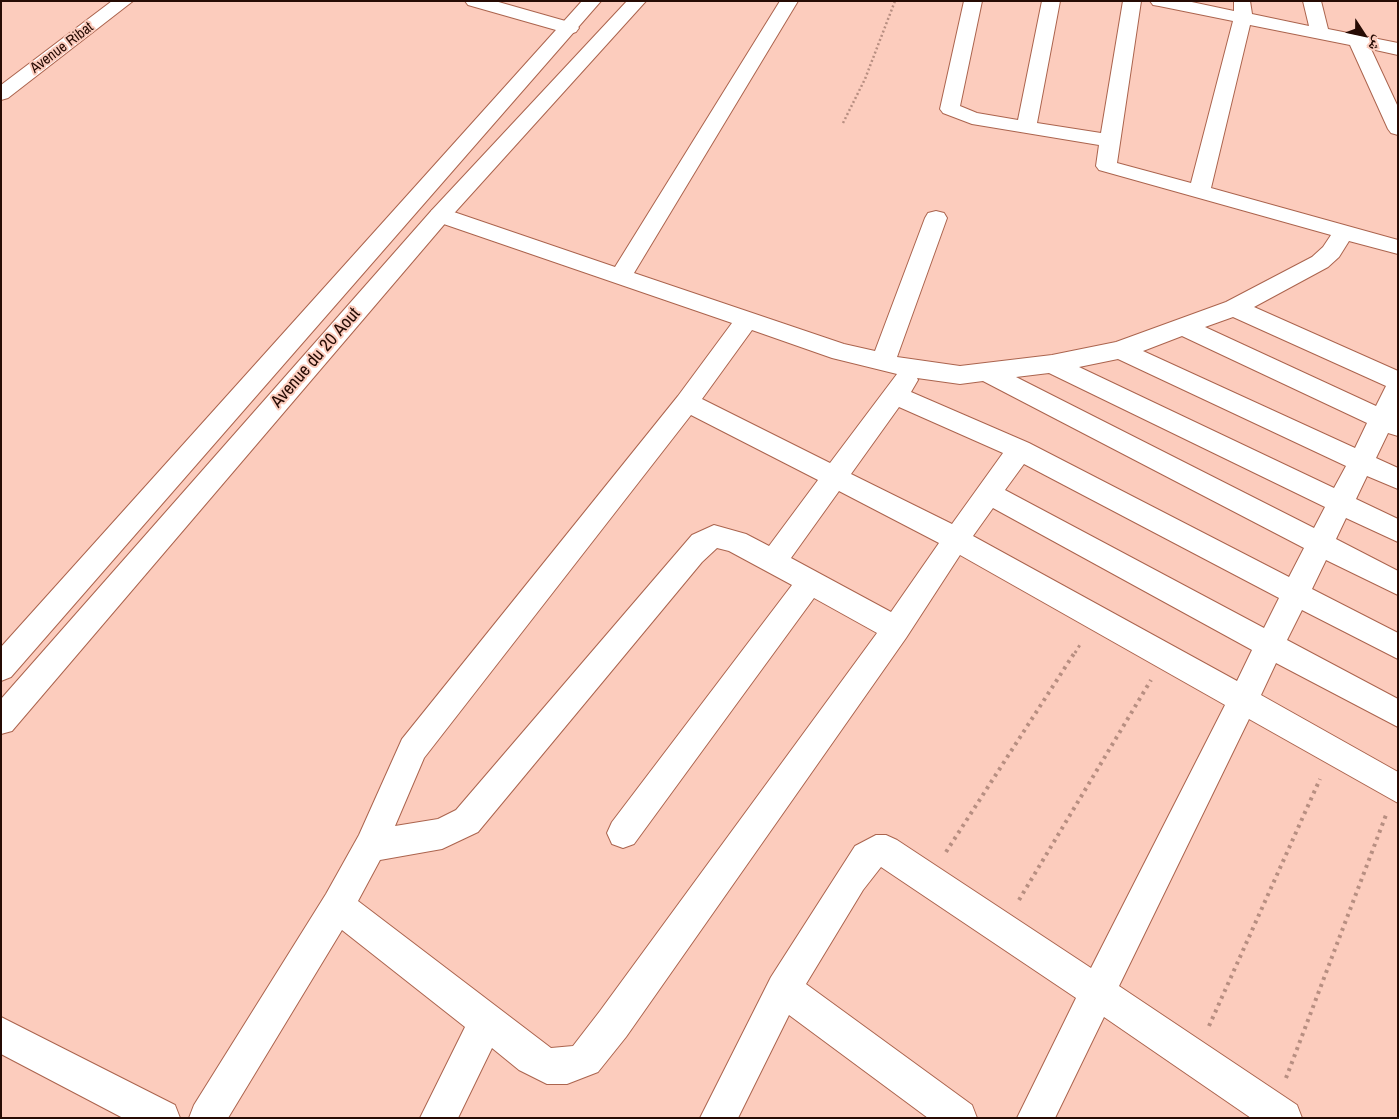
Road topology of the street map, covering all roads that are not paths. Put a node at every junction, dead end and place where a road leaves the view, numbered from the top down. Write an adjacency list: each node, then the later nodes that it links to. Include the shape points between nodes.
1 (124, 1): 16 (street, Avenue Ribat)
2 (474, 1): 12 (street)
3 (592, 1): 12 (street, Avenue du 20 Aout)
4 (637, 1): 21 (street, Avenue du 20 Aout)
5 (789, 1): 25 (street)
6 (973, 1): 17 (street, via 950,109 962,116)
7 (1051, 1): 17 (street)
8 (1132, 1): 19 (street)
9 (1159, 1): 11 (street)
10 (1312, 1): 13 (street)
11 (1242, 10): 13 (street); 20 (street)
12 (570, 28): 55 (street, Avenue du 20 Aout)
13 (1320, 34): 14 (street)
14 (1358, 42): 15 (street); 18 (street)
15 (1398, 49)
16 (1, 94)
17 (1027, 126): 19 (street)
18 (1398, 129)
19 (1110, 141): 20 (street, via 1106,166)
20 (1199, 192): 23 (street)
21 (440, 215): 25 (street); 58 (street, Avenue du 20 Aout)
22 (936, 218): 30 (street)
23 (1344, 232): 24 (street); 26 (street, via 1320,262)
24 (1398, 247)
25 (620, 277): 27 (street)
26 (1234, 308): 28 (street); 34 (street)
27 (746, 321): 30 (street, via 840,352); 37 (street)
28 (1184, 327): 29 (street); 38 (street)
29 (1120, 350): 31 (street); 40 (street)
30 (883, 362): 32 (street)
31 (1052, 364): 33 (street); 44 (street)
32 (914, 369): 33 (street, via 960,374); 36 (street)
33 (986, 372): 47 (street)
34 (1398, 381)
35 (1398, 387): 38 (street)
36 (895, 395): 39 (street); 41 (street)
37 (686, 402): 41 (street); 61 (street, via 413,749)
38 (1390, 423): 40 (street)
39 (1020, 450): 43 (street); 51 (street)
40 (1360, 462): 42 (street); 44 (street)
41 (835, 476): 46 (street); 48 (street)
42 (1398, 479)
43 (989, 494): 46 (street); 53 (street)
44 (1340, 503): 45 (street); 47 (street)
45 (1398, 531)
46 (956, 539): 52 (street); 56 (street)
47 (1320, 544): 50 (street); 51 (street)
48 (773, 561): 49 (street); 61 (street, via 736,542 714,536 702,543 468,821 442,834)
49 (810, 582): 52 (street); 60 (street)
50 (1398, 584)
51 (1295, 594): 53 (street); 54 (street)
52 (896, 629): 65 (street, via 585,1059 567,1066 547,1066)
53 (1270, 645): 56 (street); 57 (street)
54 (1398, 647)
55 (1, 668)
56 (1242, 700): 59 (street); 64 (street)
57 (1398, 714)
58 (1, 721)
59 (1397, 789)
60 (623, 833)
61 (370, 846): 62 (street)
62 (338, 906): 65 (street); 69 (street)
63 (783, 989): 64 (street, via 867,857 876,850 886,851 929,878); 71 (street); 72 (street)
64 (1098, 990): 67 (street); 73 (street)
65 (487, 1020): 70 (street)
66 (1, 1035): 68 (street)
67 (1279, 1114)
68 (162, 1118)
69 (207, 1118)
70 (438, 1118)
71 (718, 1118)
72 (959, 1118)
73 (1035, 1118)

